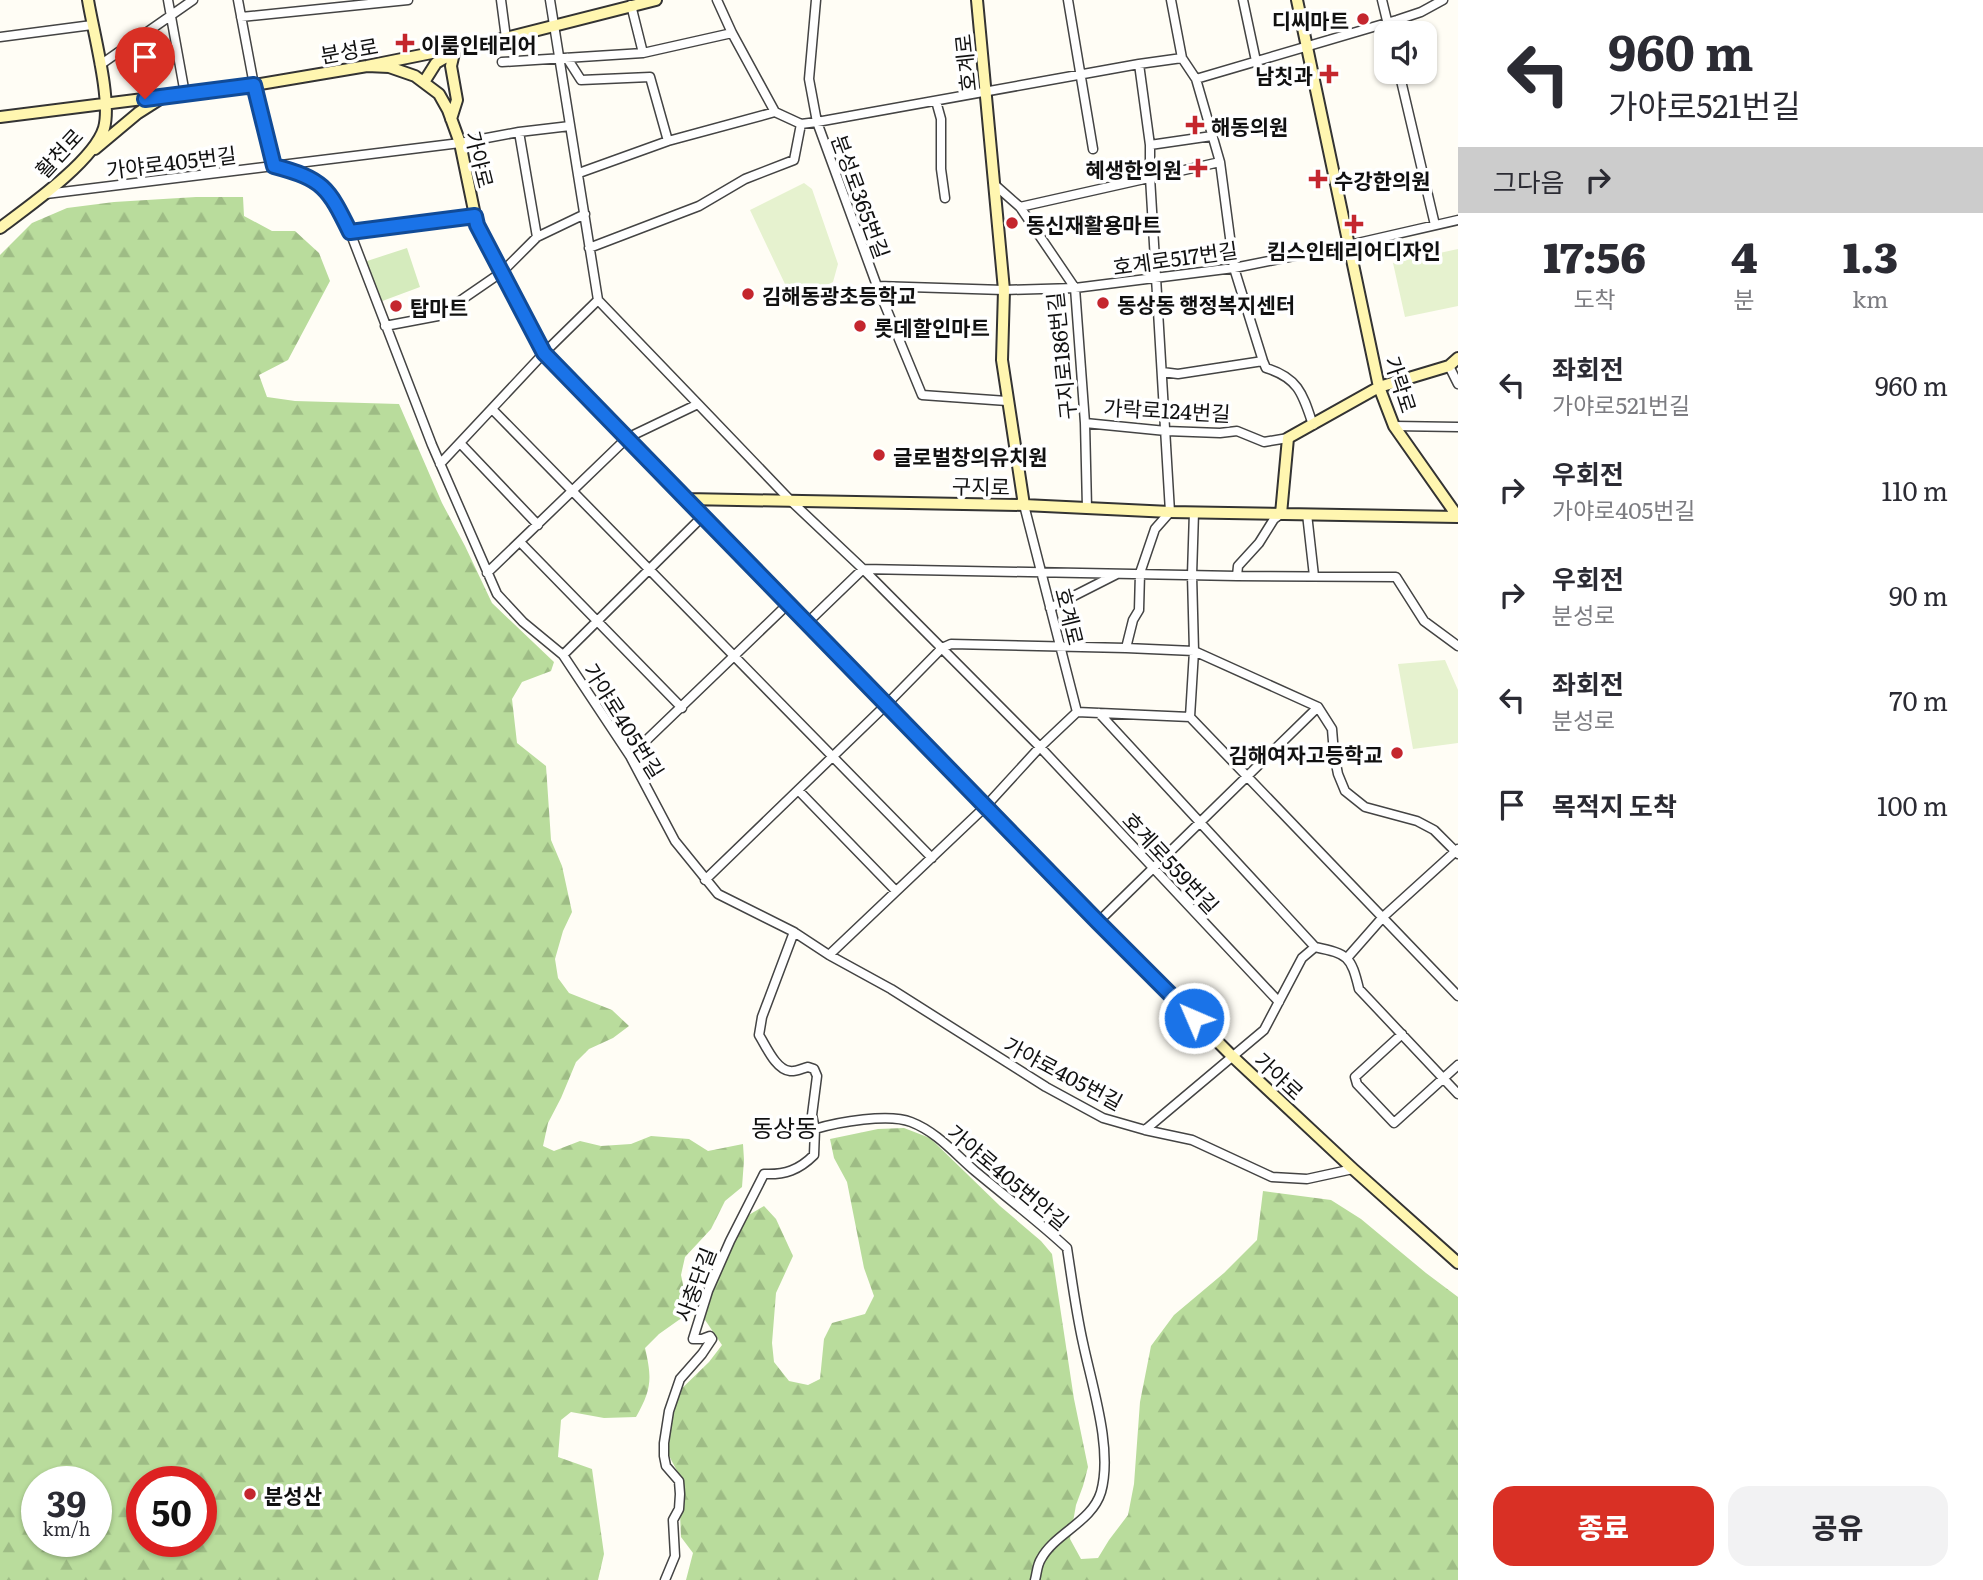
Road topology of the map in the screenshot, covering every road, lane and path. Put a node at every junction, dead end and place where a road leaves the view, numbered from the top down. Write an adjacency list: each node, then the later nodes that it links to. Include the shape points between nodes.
1 (88, 0): 23 (main road, 활천로)
2 (168, 0): 19 (street)
3 (193, 0): 19 (street)
4 (238, 0): 20 (street)
5 (408, 0): 20 (street)
6 (501, 0): 28 (street)
7 (551, 0): 24 (street)
8 (656, 0): 18 (main road, 분성로)
9 (717, 0): 26 (street)
10 (816, 0): 52 (street, 분성로365번길, via 809,79)
11 (977, 0): 44 (main road, 호계로)
12 (1068, 0): 39 (street)
13 (1171, 0): 33 (street)
14 (1243, 0): 34 (street)
15 (1297, 0): 29 (main road, 가락로)
16 (1382, 0): 21 (street)
17 (1443, 0): 22 (street)
18 (631, 5): 24 (main road, 분성로); 31 (street)
19 (171, 15): 37 (street); 45 (street)
20 (241, 17): 43 (street)
21 (1387, 21)
22 (1390, 21)
23 (92, 25): 27 (street); 37 (main road, 활천로)
24 (554, 26): 28 (main road, 분성로); 32 (street)
25 (1374, 26): 29 (street)
26 (732, 33): 31 (street); 49 (street)
27 (0, 37)
28 (506, 38): 30 (main road, 분성로)
29 (1306, 46): 34 (street); 77 (main road, 가락로)
30 (459, 50): 38 (main road, 분성로); 41 (main road, via 436,63); 51 (main road, via 452,74 457,100)
31 (643, 53): 32 (street)
32 (564, 58): 35 (street); 54 (street); 57 (street, via 581,80 650,77)
33 (1182, 58): 36 (street); 40 (street)
34 (1256, 61): 40 (street)
35 (502, 62)
36 (1139, 64): 39 (street); 59 (street)
37 (100, 65): 48 (main road, 활천로)
38 (367, 66): 41 (main road, 가야로, via 389,67); 43 (main road, 분성로)
39 (1080, 76): 44 (street); 60 (street)
40 (1196, 79): 56 (street)
41 (424, 82): 51 (main road, 가야로, via 439,94)
42 (1402, 84): 73 (street)
43 (254, 85): 45 (main road, 분성로); 63 (street)
44 (987, 92): 47 (street); 66 (main road, 호계로)
45 (185, 94): 46 (main road, 분성로)
46 (164, 96): 48 (main road, 분성로); 61 (main road)
47 (936, 101): 52 (street); 68 (street, via 942,119)
48 (107, 104): 50 (main road, 분성로); 61 (main road, 활천로, via 104,129)
49 (775, 111): 53 (street); 57 (street)
50 (0, 117)
51 (451, 119): 58 (main road, 가야로)
52 (817, 122): 53 (street); 82 (street, 분성로365번길)
53 (801, 124): 78 (street, via 794,160 745,179 699,206)
54 (570, 126): 55 (street); 64 (street)
55 (519, 132): 58 (street); 76 (street)
56 (1212, 136): 59 (street); 62 (street)
57 (668, 141): 64 (street)
58 (460, 143): 63 (street); 71 (main road, 가야로)
59 (1150, 145): 65 (street)
60 (1093, 149)
61 (88, 155): 67 (main road, 활천로)
62 (1220, 162): 65 (street); 79 (street)
63 (274, 166): 67 (street, 가야로405번길); 75 (street, 가야로405번길, via 320,184 334,199)
64 (579, 173): 70 (street)
65 (1150, 177): 69 (street); 81 (street)
66 (995, 185): 69 (street, 구지로186번길); 84 (main road, 호계로)
67 (46, 194): 74 (main road, 활천로)
68 (945, 198)
69 (1020, 207): 83 (street, 구지로186번길)
70 (585, 214): 76 (street); 78 (street)
71 (475, 216): 75 (street); 80 (main road, 가야로)
72 (1458, 220): 73 (street)
73 (1435, 225): 77 (street)
74 (0, 228)
75 (350, 232): 86 (street, 가야로405번길)
76 (537, 237): 80 (street)
77 (1349, 245): 79 (street, 호계로517번길); 93 (main road, 가락로)
78 (589, 248): 85 (street)
79 (1234, 268): 81 (street, 호계로517번길); 89 (street)
80 (502, 272): 86 (street, via 438,316); 87 (main road, 가야로)
81 (1157, 279): 83 (street, 호계로517번길); 91 (street)
82 (877, 286): 84 (street); 94 (street, 분성로365번길, via 922,395)
83 (1075, 288): 84 (street, 호계로517번길); 97 (street, 구지로186번길)
84 (1004, 290): 94 (main road, 호계로, via 1002,360)
85 (598, 300): 87 (street); 95 (street)
86 (385, 326): 105 (street, 가야로405번길)
87 (544, 353): 96 (street); 102 (main road, 가야로)
88 (1458, 358): 90 (main road)
89 (1263, 361): 91 (street, via 1178,374); 98 (street, via 1266,368 1298,386)
90 (1449, 366): 92 (street); 93 (main road, 가락로124번길)
91 (1162, 372): 101 (street)
92 (1458, 384)
93 (1379, 387): 98 (main road, 가락로124번길); 99 (main road, 가락로)
94 (1007, 401): 109 (main road, 호계로)
95 (698, 404): 102 (street); 108 (street)
96 (492, 409): 104 (street); 106 (street)
97 (1085, 423): 101 (street, 가락로124번길); 110 (street, 구지로186번길)
98 (1313, 425): 103 (main road, 가락로124번길)
99 (1394, 426): 100 (street); 116 (main road, 가락로)
100 (1458, 427)
101 (1166, 431): 103 (street, 가락로124번길, via 1237,431 1264,442); 111 (street)
102 (627, 438): 106 (street); 107 (main road, 가야로)
103 (1288, 438): 113 (main road)
104 (460, 443): 105 (street); 117 (street)
105 (440, 464): 121 (street, 가야로405번길)
106 (572, 491): 117 (street); 120 (street)
107 (686, 499): 108 (main road, 구지로); 115 (main road, 가야로)
108 (791, 501): 109 (main road, 구지로); 119 (street, 호계로559번길)
109 (1024, 506): 110 (main road, 구지로); 122 (street, 호계로)
110 (1087, 508): 111 (main road, 구지로)
111 (1170, 512): 112 (main road, 구지로); 124 (street, via 1155,529)
112 (1194, 512): 113 (main road, 구지로); 125 (street)
113 (1282, 514): 114 (main road, 구지로); 126 (street, via 1238,566)
114 (1307, 514): 116 (main road, 구지로); 127 (street)
115 (702, 517): 120 (street); 128 (main road, 가야로)
116 (1458, 517)
117 (538, 524): 118 (street)
118 (520, 542): 121 (street); 130 (street)
119 (863, 569): 122 (street); 131 (street); 135 (street, 호계로559번길)
120 (649, 570): 130 (street); 138 (street)
121 (488, 573): 137 (street, 가야로405번길, via 497,594)
122 (1041, 573): 123 (street); 129 (street, 호계로)
123 (1120, 573): 124 (street); 129 (street)
124 (1140, 573): 125 (street); 134 (street, via 1139,610)
125 (1192, 575): 126 (street); 136 (street)
126 (1237, 576): 127 (street)
127 (1314, 576): 133 (street, via 1396,577 1424,621)
128 (788, 604): 131 (main road, 가야로); 138 (street)
129 (1050, 608): 132 (street, 호계로)
130 (597, 622): 137 (street); 141 (street)
131 (807, 623): 139 (main road, 가야로)
132 (1059, 646): 134 (street); 135 (street, via 951,644); 142 (street, 호계로)
133 (1458, 646)
134 (1126, 648): 136 (street)
135 (942, 649): 139 (street); 145 (street, 호계로559번길)
136 (1194, 651): 140 (street); 144 (street)
137 (563, 655): 146 (street, 가야로405번길)
138 (733, 655): 141 (street); 147 (street)
139 (887, 705): 147 (street); 150 (main road, 가야로)
140 (1318, 707): 148 (street); 152 (street, via 1332,729 1338,774 1345,790 1365,807 1434,830)
141 (682, 708): 146 (street)
142 (1077, 712): 143 (street); 145 (street)
143 (1099, 713): 144 (street); 151 (street)
144 (1190, 717): 148 (street)
145 (1040, 747): 150 (street); 154 (street, 호계로559번길)
146 (631, 756): 155 (street, 가야로405번길, via 676,841)
147 (832, 756): 149 (street); 153 (street)
148 (1247, 775): 151 (street); 157 (street)
149 (799, 791): 155 (street); 156 (street)
150 (986, 806): 153 (street); 158 (main road, 가야로)
151 (1201, 822): 154 (street); 160 (street)
152 (1457, 851): 157 (street)
153 (932, 858): 156 (street)
154 (1154, 868): 158 (street); 164 (street, 호계로559번길)
155 (705, 880): 159 (street, 가야로405번길, via 718,894)
156 (896, 891): 161 (street)
157 (1383, 917): 162 (street); 163 (street)
158 (1098, 922): 166 (main road, 가야로)
159 (794, 932): 161 (street, 가야로405번길); 170 (street, via 759,1035 783,1069 814,1069)
160 (1315, 947): 162 (street); 164 (street, via 1302,958)
161 (829, 955): 171 (street, 가야로405번길, via 1046,1087 1104,1118)
162 (1347, 958): 165 (street, via 1359,989)
163 (1458, 996)
164 (1279, 1002): 166 (street, via 1264,1030)
165 (1402, 1034): 168 (street); 168 (street, via 1355,1077 1394,1123)
166 (1232, 1056): 171 (street); 172 (main road, 가야로)
167 (1458, 1065): 168 (street)
168 (1444, 1078): 169 (street)
169 (1458, 1094)
170 (815, 1129): 174 (street, 사충단길, via 814,1155 802,1166 762,1178 708,1291 693,1339 712,1339 675,1389 664,1443 666,1466 679,1481 680,1494 673,1520 675,1556); 175 (street, 가야로405번안길, via 872,1118 910,1121 925,1128 1067,1248 1103,1441 1103,1476 1093,1507 1047,1551)
171 (1145, 1130): 172 (street, 가야로405번길, via 1192,1140 1272,1177 1307,1179)
172 (1353, 1170): 173 (main road, 가야로)
173 (1458, 1263)
174 (665, 1580)
175 (1035, 1580)

